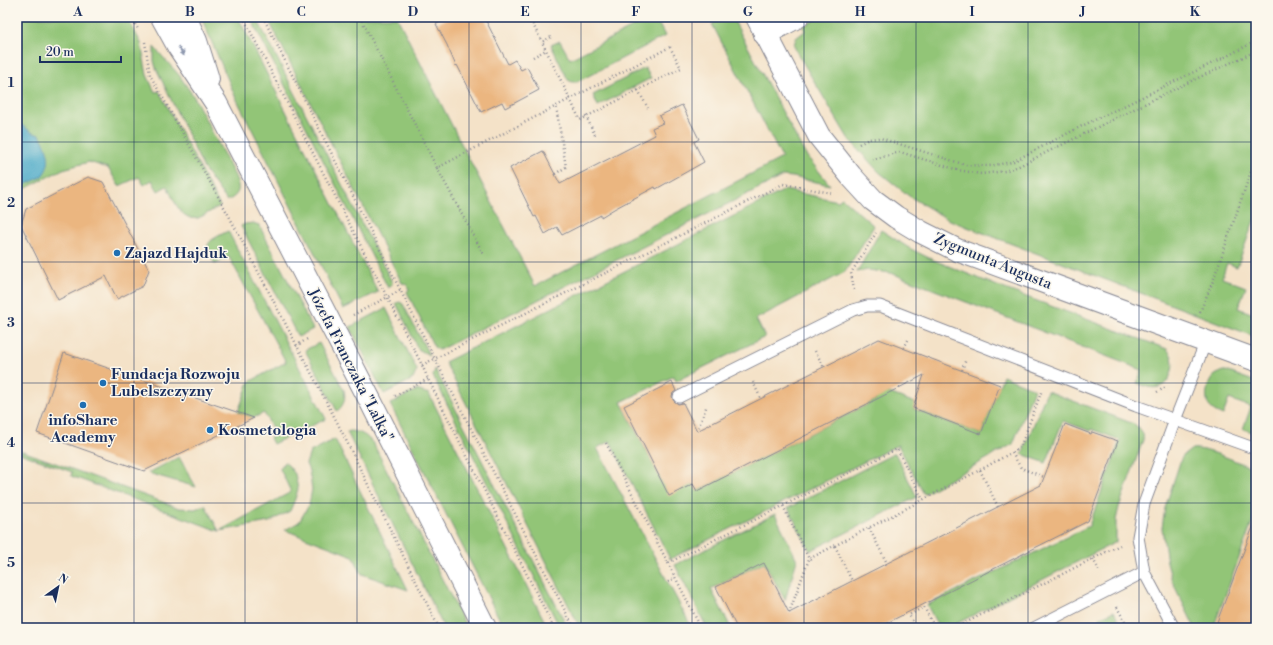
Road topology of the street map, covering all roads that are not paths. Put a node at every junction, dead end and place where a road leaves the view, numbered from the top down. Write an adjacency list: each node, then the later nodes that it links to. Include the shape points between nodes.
1 (162, 17): 5 (street, Józefa Franczaka "Lalka", one-way to 5)
2 (185, 17): 5 (street, Józefa Franczaka "Lalka", via 196,41)
3 (797, 17): 4 (street)
4 (761, 26): 6 (street, Zygmunta Augusta, via 819,136 873,200 896,217 957,250)
5 (216, 103): 12 (street, Józefa Franczaka "Lalka")
6 (1206, 341): 7 (street, Zygmunta Augusta); 9 (lane)
7 (1256, 360)
8 (679, 397): 9 (lane, via 858,308 880,306)
9 (1175, 420): 10 (lane); 11 (lane, via 1144,504 1138,537)
10 (1256, 449)
11 (1144, 572): 13 (lane); 14 (lane)
12 (485, 628)
13 (1034, 628)
14 (1174, 628)

